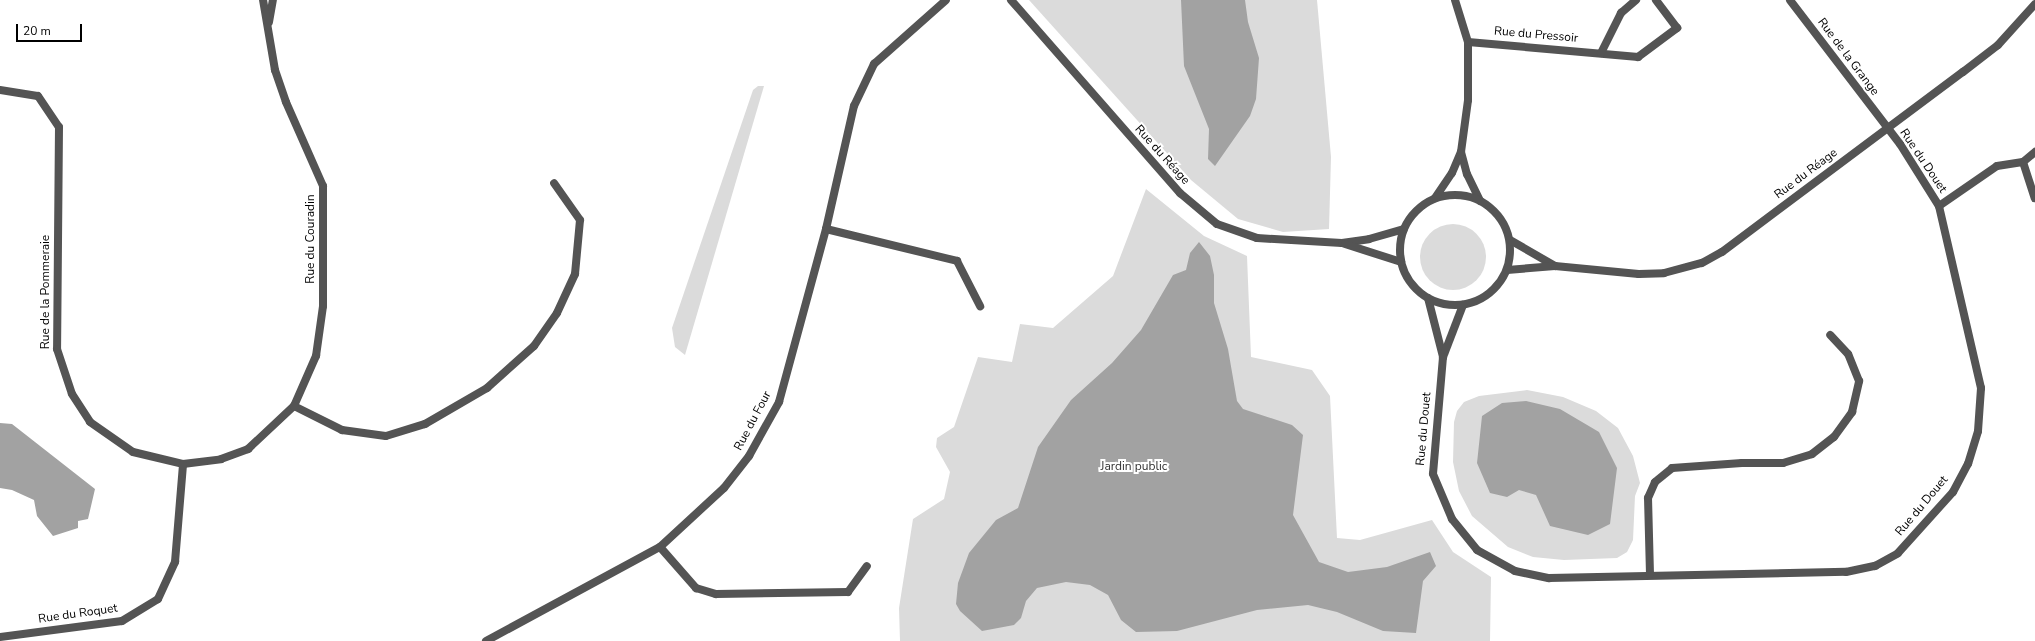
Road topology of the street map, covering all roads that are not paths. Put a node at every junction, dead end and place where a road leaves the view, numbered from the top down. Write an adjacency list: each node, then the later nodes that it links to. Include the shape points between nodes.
1 (263, 0): 10 (street, Rue du Couradin)
2 (273, 0): 10 (street)
3 (946, 0): 23 (street, Rue du Four, via 874,64 854,106)
4 (1011, 0): 26 (street, Rue du Réage, via 1180,193 1217,224 1257,238)
5 (1455, 0): 11 (street)
6 (1636, 0): 12 (street, via 1621,13)
7 (1656, 0): 12 (street, Rue du Pressoir, via 1677,28 1638,57)
8 (1790, 0): 14 (street, Rue de la Grange)
9 (2035, 4): 14 (street, Rue du Réage, via 1998,45)
10 (268, 28): 35 (street, Rue du Couradin, via 275,70 286,102 323,186 323,306 316,356)
11 (1468, 42): 12 (street, Rue du Pressoir); 15 (street, via 1468,100)
12 (1601, 52)
13 (0, 90): 36 (street, Rue de la Pommeraie, via 38,96 59,127 57,350 72,394 90,422 133,452)
14 (1888, 129): 22 (street, Rue du Douet); 28 (street, Rue du Réage, via 1722,252 1702,263 1664,273 1639,274)
15 (1461, 152): 19 (street, via 1452,173); 21 (street, via 1467,174)
16 (2035, 152): 17 (street)
17 (2023, 162): 20 (street); 22 (street, Rue du Douet, via 1997,166)
18 (554, 183): 35 (street, via 580,220 575,274 557,313 534,346 487,388 425,424 386,436 342,430)
19 (1435, 198): 21 (street, via 1465,196); 24 (street, via 1411,216)
20 (2035, 198)
21 (1480, 201): 25 (street, via 1494,210 1504,224)
22 (1939, 206): 39 (street, Rue du Douet, via 1981,388 1978,431 1968,464 1953,492 1898,553 1875,566 1846,572)
23 (826, 229): 32 (street, via 957,261); 37 (street, Rue du Four, via 779,402 749,456 724,488)
24 (1404, 229): 26 (street, via 1369,240); 27 (street, via 1400,245)
25 (1510, 240): 28 (street); 29 (street, via 1511,255)
26 (1342, 243): 27 (street)
27 (1401, 262): 30 (street, via 1406,276 1416,289)
28 (1555, 266): 29 (street)
29 (1507, 270): 31 (street, via 1490,294)
30 (1428, 298): 31 (street, via 1445,305); 34 (street)
31 (1463, 305): 34 (street)
32 (980, 306)
33 (1830, 335): 39 (street, via 1848,354 1859,381 1852,412 1834,437 1812,454 1783,463 1672,468 1655,482 1648,498)
34 (1443, 357): 39 (street, Rue du Douet, via 1433,474 1452,519 1478,550 1515,571 1549,578)
35 (294, 406): 36 (street, Rue du Couradin, via 248,449 221,459)
36 (183, 464): 40 (street, Rue du Roquet, via 175,562 158,599 122,621)
37 (660, 547): 38 (street, via 696,588 716,594 848,592); 41 (street, Rue du Four)
38 (867, 566)
39 (1650, 574)
40 (0, 637)
41 (486, 641)

